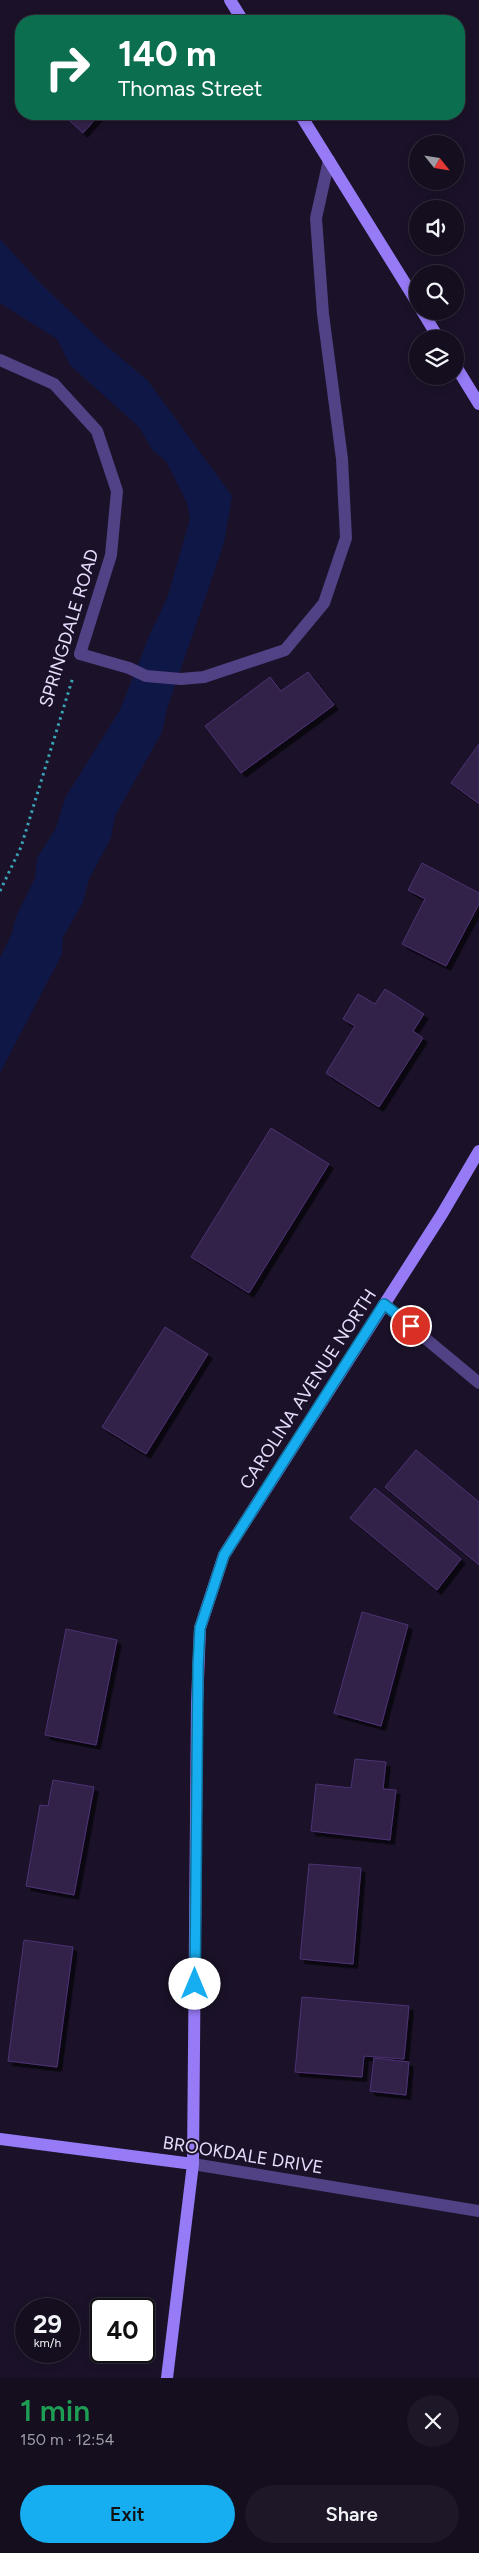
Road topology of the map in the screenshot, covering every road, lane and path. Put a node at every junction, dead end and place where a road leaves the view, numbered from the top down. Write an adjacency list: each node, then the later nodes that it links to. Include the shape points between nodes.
1 (230, 0): 2 (street)
2 (239, 15)
3 (304, 120): 4 (street)
4 (329, 160): 5 (street); 9 (street, via 316,218 323,314 342,459 346,538 324,604 285,650 204,677 146,676)
5 (409, 289)
6 (0, 360): 9 (street, SPRINGDALE ROAD, via 54,384 97,431 117,491 111,555)
7 (464, 380): 8 (street)
8 (479, 404)
9 (80, 654): 10 (path, SPRINGDALE ROAD, via 21,847)
10 (0, 891)
11 (479, 1151): 12 (street, CAROLINA AVENUE NORTH)
12 (384, 1304): 13 (street); 15 (street, CAROLINA AVENUE NORTH, via 224,1555 200,1628)
13 (479, 1383)
14 (0, 2139): 15 (street, BROOKDALE DRIVE)
15 (193, 2164): 16 (street, BROOKDALE DRIVE); 17 (street, CAROLINA AVENUE NORTH)
16 (479, 2211)
17 (167, 2378)

